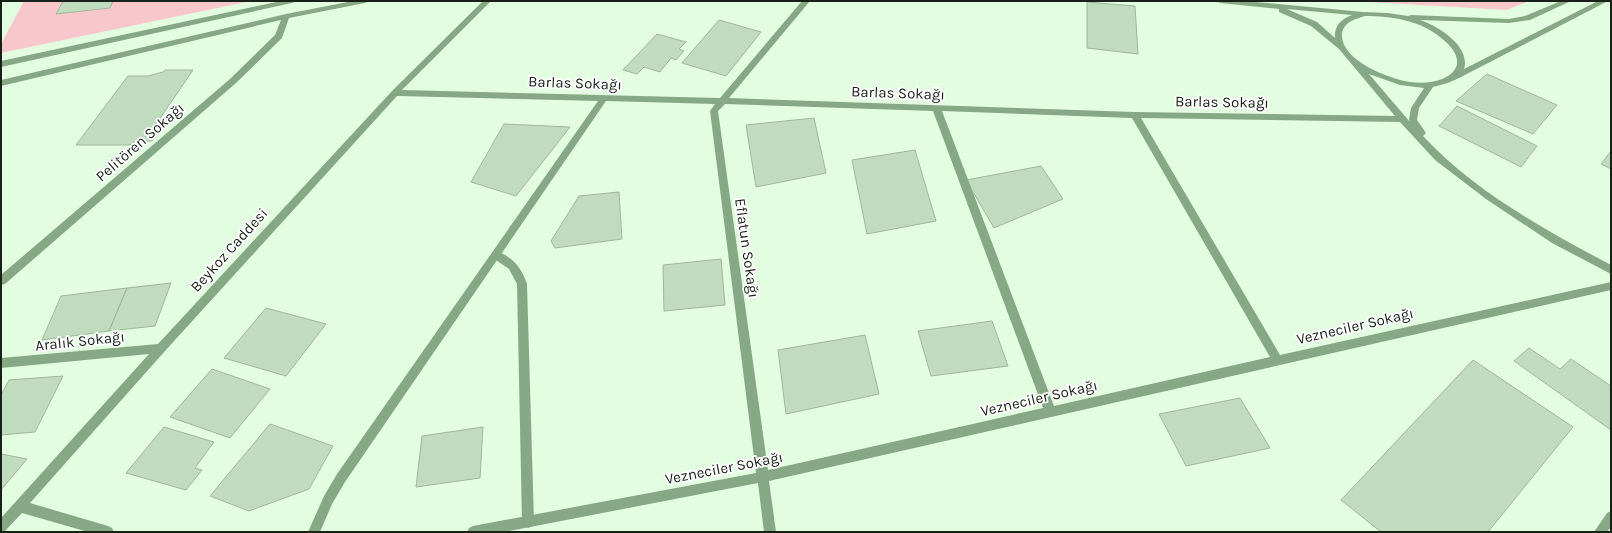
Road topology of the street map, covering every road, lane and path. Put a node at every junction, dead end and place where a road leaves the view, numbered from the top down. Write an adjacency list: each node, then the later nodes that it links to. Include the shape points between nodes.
1 (292, 1): 14 (street)
2 (365, 1): 10 (street)
3 (487, 1): 18 (street, Beykoz Caddesi)
4 (806, 1): 20 (street, Eflatun Sokağı)
5 (1220, 1): 8 (street)
6 (1567, 1): 11 (street, via 1527,18 1509,20)
7 (1604, 1): 15 (street)
8 (1267, 4): 9 (street); 12 (street, via 1314,24)
9 (1365, 14): 11 (street); 12 (street, via 1353,17 1339,30 1338,39)
10 (286, 16): 16 (street); 27 (street, Pelitören Sokağı, via 279,36 233,81)
11 (1400, 16): 15 (street, via 1438,31 1452,43 1460,54 1462,66)
12 (1342, 48): 13 (street)
13 (1351, 58): 17 (street, via 1363,68 1378,75 1413,85); 23 (street)
14 (1, 64)
15 (1456, 76): 17 (street)
16 (1, 83)
17 (1430, 85): 24 (street, via 1415,108 1412,120)
18 (395, 93): 19 (street, Barlas Sokağı); 29 (street, Beykoz Caddesi)
19 (604, 98): 20 (street, Barlas Sokağı); 25 (street)
20 (723, 101): 21 (street, Barlas Sokağı); 33 (street, Eflatun Sokağı, via 714,111)
21 (936, 108): 22 (street, Barlas Sokağı); 32 (street)
22 (1135, 115): 23 (street, Barlas Sokağı); 30 (street)
23 (1402, 119): 24 (street)
24 (1438, 158): 26 (street, via 1488,197 1555,240)
25 (496, 255): 36 (street, via 511,263 519,273 522,284); 39 (street, via 341,478)
26 (1611, 270)
27 (1, 281)
28 (1611, 286): 30 (street, Vezneciler Sokağı)
29 (161, 348): 31 (street, Aralık Sokağı); 34 (street, Beykoz Caddesi)
30 (1277, 360): 32 (street, Vezneciler Sokağı)
31 (1, 363)
32 (1050, 412): 33 (street, Vezneciler Sokağı)
33 (762, 478): 36 (street, Vezneciler Sokağı); 41 (street, Eflatun Sokağı)
34 (19, 506): 37 (street, Beykoz Caddesi); 38 (street)
35 (1611, 517): 42 (street)
36 (528, 522): 40 (street, Vezneciler Sokağı)
37 (1, 527)
38 (108, 532)
39 (314, 532)
40 (473, 532)
41 (770, 532)
42 (1600, 532)

